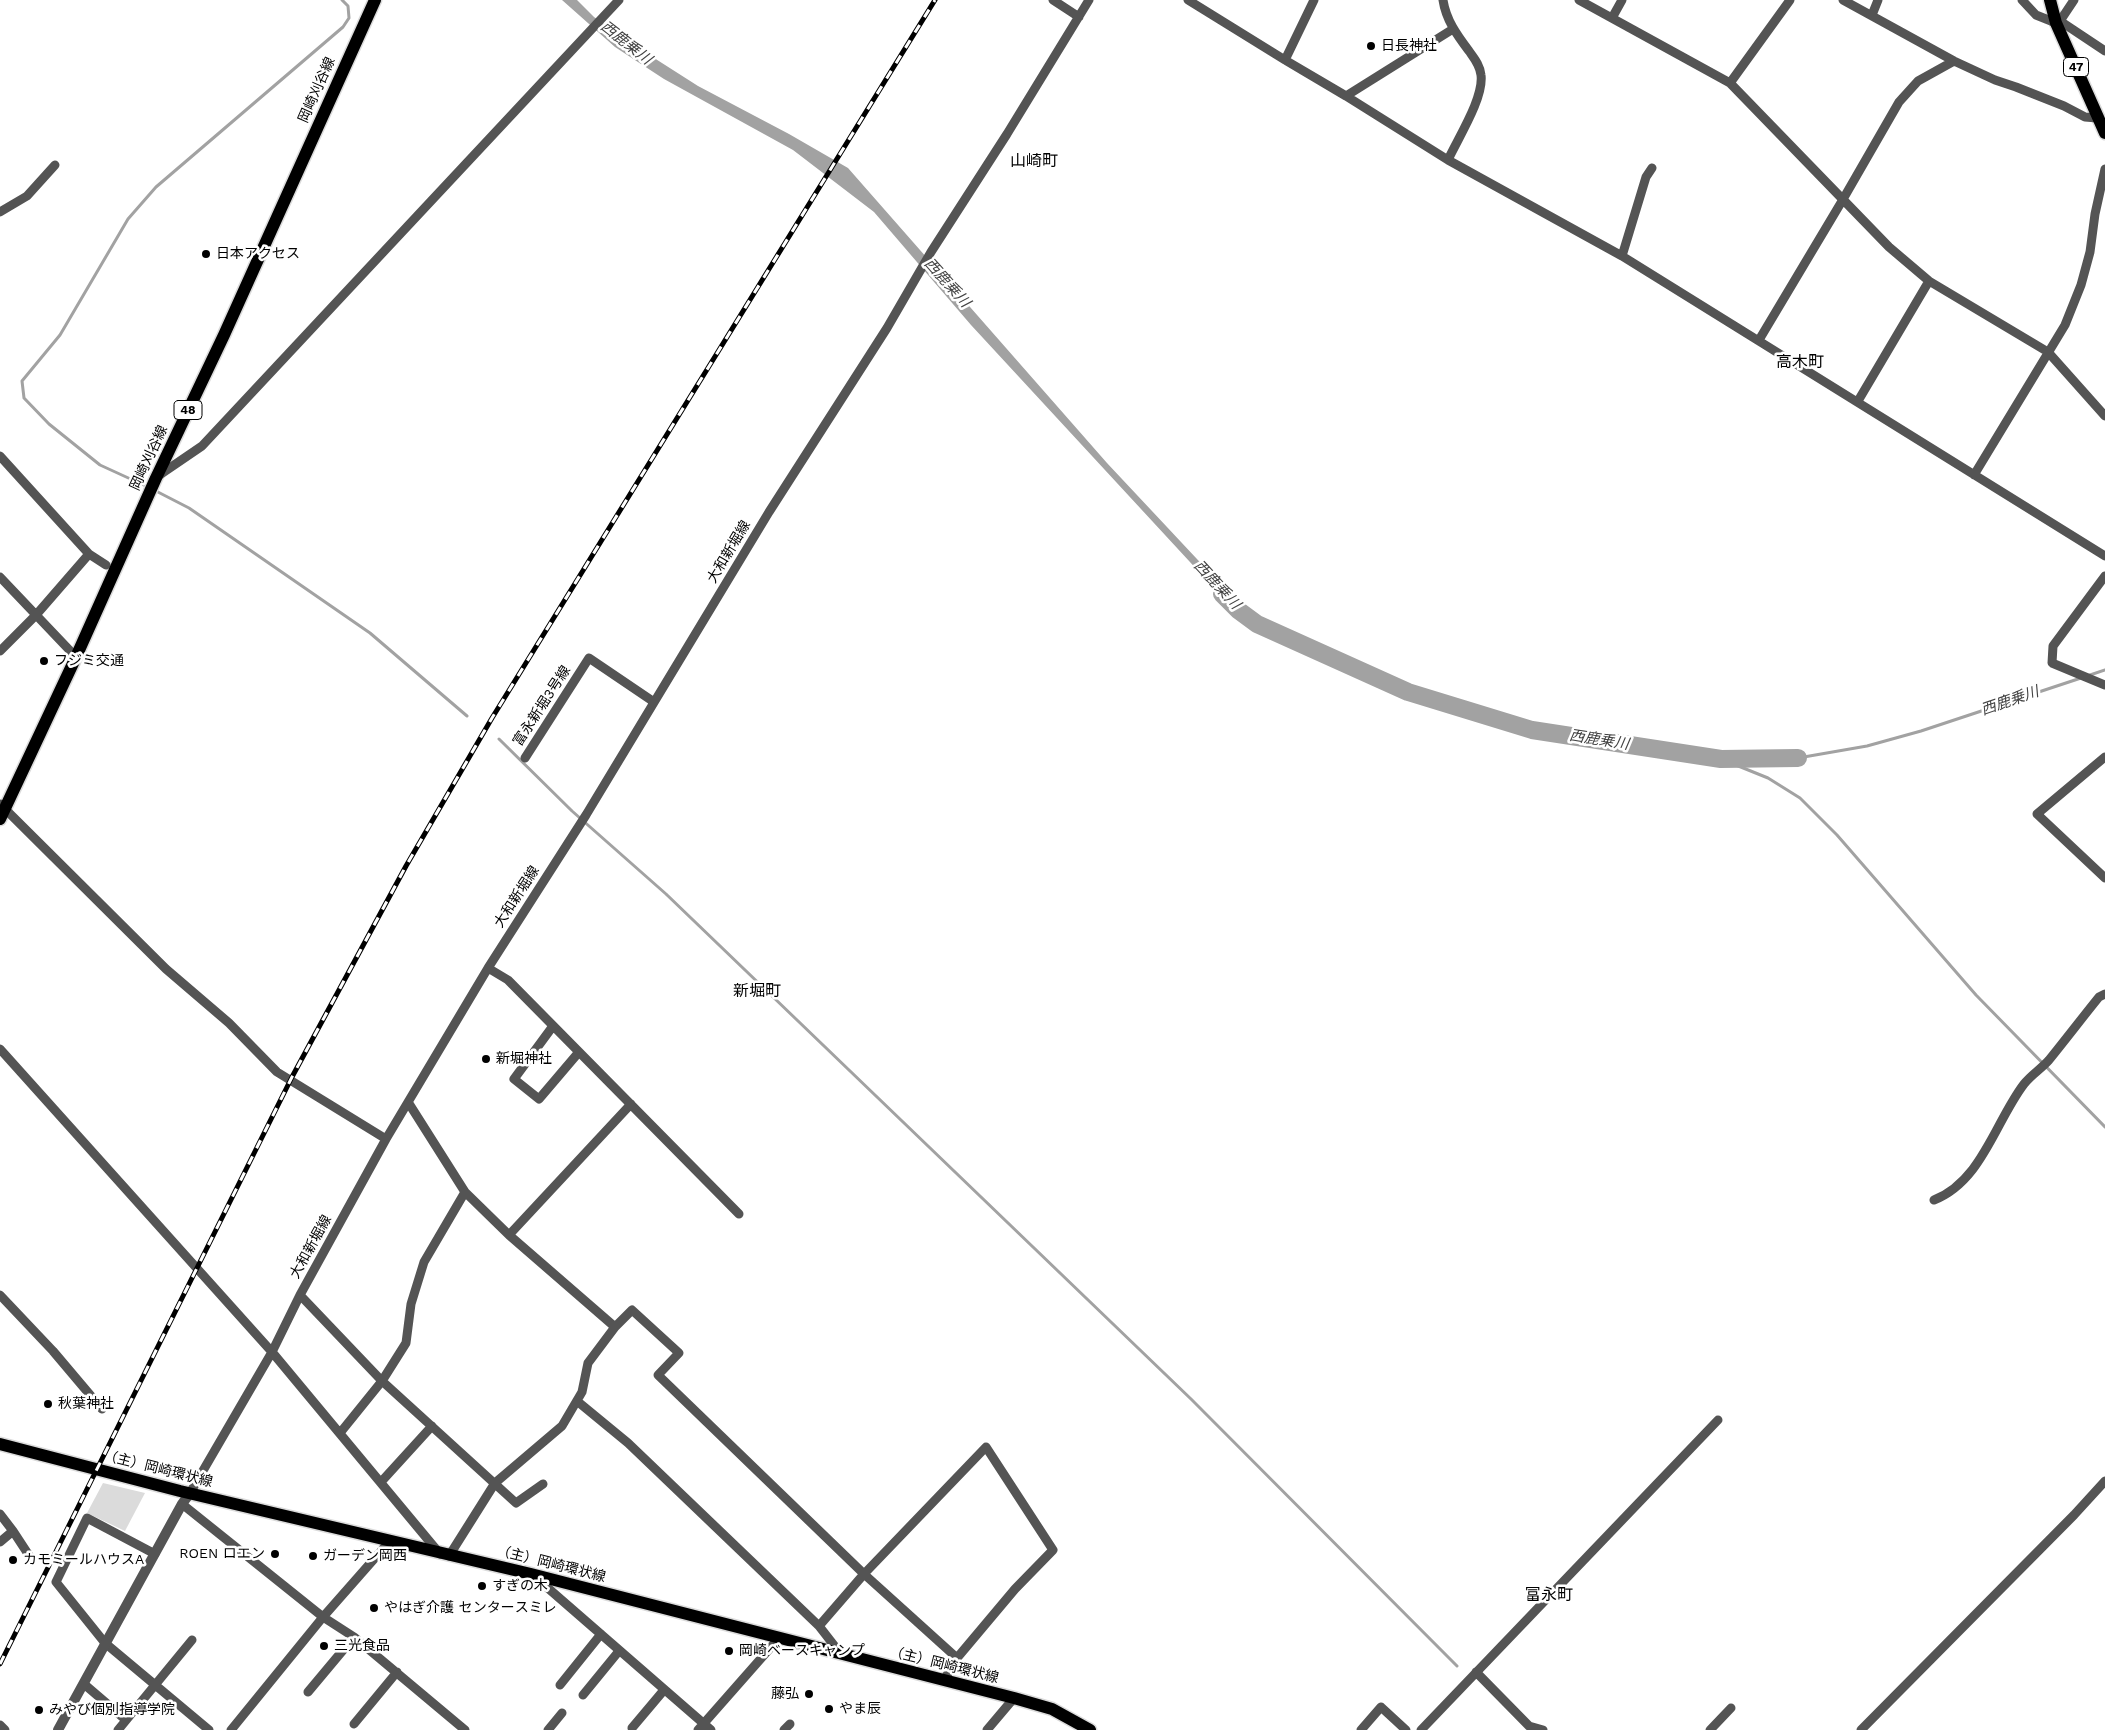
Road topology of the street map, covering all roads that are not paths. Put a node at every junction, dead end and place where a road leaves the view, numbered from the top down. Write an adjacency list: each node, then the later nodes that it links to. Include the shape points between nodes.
1 (375, 0): 42 (main road, 岡崎刈谷線 / 48)
2 (620, 0): 42 (street, via 202,446)
3 (1053, 0): 17 (street)
4 (1089, 0): 17 (street, 大和新堀線)
5 (1188, 0): 22 (street)
6 (1314, 0): 22 (street)
7 (1443, 0): 20 (street, via 1444,11)
8 (1579, 0): 18 (street)
9 (1622, 0): 18 (street)
10 (1790, 0): 24 (street)
11 (1843, 0): 16 (street)
12 (1878, 0): 16 (street)
13 (2022, 0): 19 (street, via 2036,15)
14 (2050, 0): 19 (main road, 47)
15 (2074, 0): 19 (street)
16 (1872, 15): 23 (street)
17 (1079, 17): 52 (street, 大和新堀線)
18 (1612, 18): 24 (street)
19 (2058, 22): 21 (street); 26 (main road, 47)
20 (1453, 29): 25 (street); 28 (street, via 1477,62 1481,75 1477,99)
21 (2105, 51)
22 (1285, 60): 25 (street)
23 (1954, 61): 26 (street, via 2085,117); 32 (street, via 1918,81 1899,102)
24 (1730, 83): 32 (street)
25 (1346, 96): 28 (street)
26 (2097, 118): 27 (main road, 47)
27 (2105, 133)
28 (1448, 160): 34 (street)
29 (56, 165): 33 (street, via 27,196)
30 (1652, 168): 34 (street)
31 (2105, 170): 37 (street, via 2081,285 2065,325)
32 (1842, 201): 35 (street); 36 (street)
33 (0, 212)
34 (1622, 256): 36 (street)
35 (1929, 280): 37 (street); 38 (street)
36 (1759, 340): 38 (street)
37 (2048, 352): 39 (street); 41 (street)
38 (1858, 401): 41 (street)
39 (2105, 416)
40 (0, 456): 43 (street)
41 (1974, 475): 44 (street)
42 (156, 478): 50 (main road, 岡崎刈谷線 / 48)
43 (90, 554): 45 (street); 48 (street)
44 (2105, 556)
45 (106, 565)
46 (2105, 576): 51 (street, via 2053,646 2052,663)
47 (0, 577): 48 (street)
48 (36, 615): 49 (street); 50 (street)
49 (0, 651)
50 (76, 657): 55 (main road, 岡崎刈谷線 / 48)
51 (2105, 685)
52 (654, 702): 54 (street, 富永新堀3号線, via 589,658); 57 (street, 大和新堀線)
53 (2105, 757): 56 (street, via 2037,814)
54 (525, 758)
55 (2, 811): 64 (street, via 277,1072)
56 (2105, 878)
57 (488, 968): 59 (street, via 508,980); 62 (street, 大和新堀線)
58 (2105, 994): 66 (street, via 2099,997 2048,1062 2025,1084 1988,1148 1962,1182 1947,1195)
59 (553, 1026): 61 (street); 61 (street, via 514,1079 539,1099)
60 (0, 1049): 72 (street)
61 (579, 1052): 63 (street)
62 (408, 1102): 64 (street, 大和新堀線); 65 (street)
63 (631, 1104): 67 (street); 68 (street)
64 (386, 1139): 70 (street, 大和新堀線)
65 (465, 1192): 68 (street); 73 (street, via 424,1262 411,1304 406,1343)
66 (1934, 1200)
67 (739, 1214)
68 (509, 1236): 71 (street)
69 (0, 1295): 75 (street)
70 (300, 1295): 72 (street, 大和新堀線); 73 (street)
71 (615, 1327): 74 (street, via 588,1363); 94 (street, via 632,1310 679,1353 658,1375)
72 (272, 1352): 78 (street); 84 (street, 大和新堀線)
73 (382, 1381): 77 (street); 78 (street)
74 (577, 1401): 82 (street, via 562,1426); 96 (street, via 628,1443)
75 (102, 1409)
76 (1718, 1420): 106 (street)
77 (432, 1426): 81 (street); 82 (street)
78 (340, 1433): 81 (street)
79 (0, 1444): 84 (main road, （主）岡崎環状線)
80 (2105, 1481): 137 (street)
81 (381, 1482): 91 (street)
82 (495, 1483): 83 (street, via 516,1503); 91 (street)
83 (543, 1484)
84 (190, 1493): 85 (street); 89 (main road, （主）岡崎環状線)
85 (182, 1504): 90 (street); 95 (street)
86 (0, 1514): 87 (street)
87 (13, 1531): 88 (street); 92 (street)
88 (0, 1542)
89 (389, 1542): 91 (main road, （主）岡崎環状線); 95 (street)
90 (155, 1554): 101 (street); 101 (street, via 87,1518 56,1582)
91 (445, 1554): 93 (main road, （主）岡崎環状線)
92 (32, 1560)
93 (531, 1574): 97 (street); 99 (main road, （主）岡崎環状線)
94 (864, 1574): 96 (street); 104 (street); 104 (street, via 986,1447 1053,1550)
95 (323, 1617): 98 (street); 126 (street)
96 (818, 1626): 103 (street)
97 (601, 1634): 102 (street); 110 (street)
98 (354, 1637): 105 (street); 112 (street)
99 (779, 1638): 103 (main road, （主）岡崎環状線); 120 (street)
100 (192, 1640): 109 (street)
101 (105, 1643): 108 (street); 109 (street)
102 (620, 1651): 111 (street); 113 (street)
103 (842, 1655): 107 (main road, （主）岡崎環状線)
104 (957, 1658): 107 (street)
105 (397, 1672): 118 (street); 127 (street)
106 (1476, 1672): 134 (street); 135 (street, via 1529,1726)
107 (944, 1680): 114 (main road, （主）岡崎環状線)
108 (84, 1684): 117 (street); 123 (street)
109 (156, 1685): 117 (street); 125 (street)
110 (560, 1685)
111 (664, 1690): 120 (street); 121 (street)
112 (308, 1692)
113 (584, 1696)
114 (1014, 1698): 130 (street); 131 (main road, （主）岡崎環状線, via 1052,1710)
115 (1732, 1708): 136 (street)
116 (562, 1713): 128 (street)
117 (126, 1720): 124 (street)
118 (354, 1724)
119 (0, 1725): 122 (street)
120 (701, 1727): 129 (street)
121 (632, 1728)
122 (5, 1730)
123 (58, 1730)
124 (118, 1730)
125 (209, 1730)
126 (232, 1730)
127 (465, 1730)
128 (548, 1730)
129 (711, 1730)
130 (987, 1730)
131 (1090, 1730)
132 (1360, 1730): 133 (street, via 1381,1708)
133 (1406, 1730)
134 (1421, 1730)
135 (1543, 1730)
136 (1710, 1730)
137 (1861, 1730)

